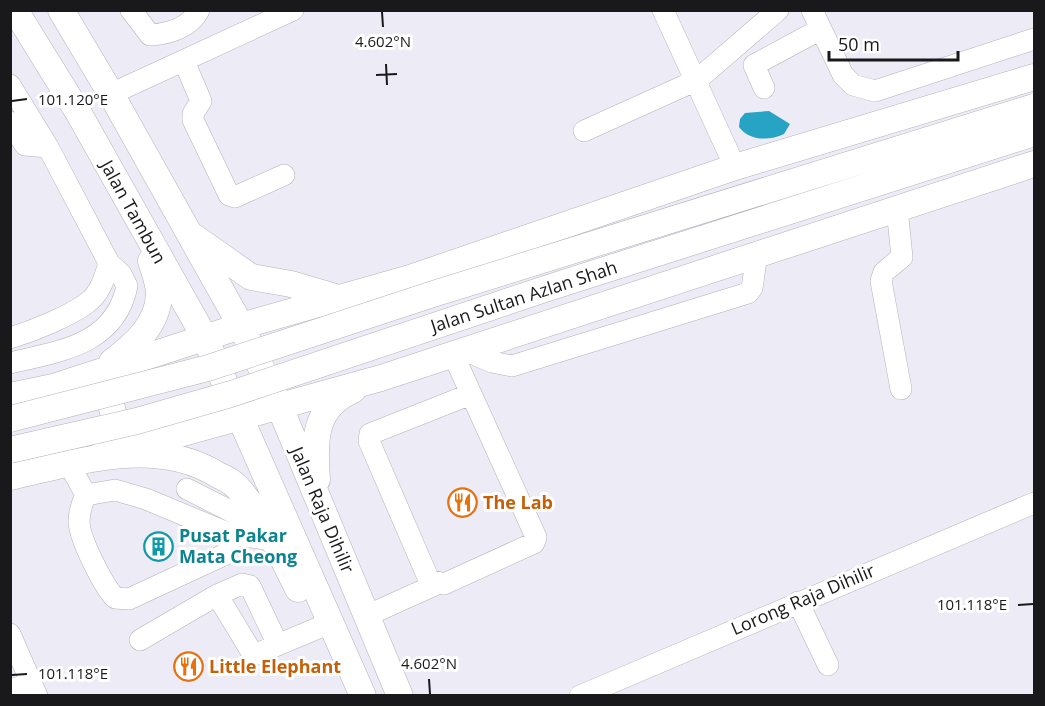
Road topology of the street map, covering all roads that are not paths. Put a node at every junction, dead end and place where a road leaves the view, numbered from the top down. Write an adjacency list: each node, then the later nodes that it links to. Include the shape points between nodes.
1 (15, 10): 27 (main road, Jalan Tambun, via 78,112)
2 (61, 10): 16 (main road)
3 (131, 10): 9 (street, via 150,35)
4 (199, 10): 9 (street)
5 (293, 10): 11 (street)
6 (663, 10): 13 (street)
7 (778, 10): 13 (street)
8 (816, 20): 10 (street, via 843,75 853,85 875,91); 15 (street, via 754,65)
9 (180, 28): 11 (street)
10 (1035, 39)
11 (190, 58): 16 (street); 24 (street, via 201,101 193,120 229,195 235,197)
12 (1035, 77): 23 (main road)
13 (697, 80): 19 (street); 23 (street)
14 (10, 85): 21 (street)
15 (764, 88)
16 (111, 94): 26 (main road)
17 (1035, 107): 50 (main road, Jalan Sultan Azlan Shah, bridge, via 218,365)
18 (10, 122): 21 (street, via 25,145)
19 (584, 131)
20 (1035, 133): 51 (main road, Jalan Sultan Azlan Shah, bridge, via 231,394)
21 (48, 147): 29 (street)
22 (1035, 164): 25 (main road)
23 (735, 167): 30 (main road)
24 (284, 175)
25 (897, 209): 28 (main road); 45 (street, via 902,257 884,272 881,281)
26 (187, 231): 31 (main road, via 251,277); 33 (main road)
27 (146, 236): 37 (main road, Jalan Tambun); 42 (main road, via 159,294 151,323 138,341)
28 (758, 254): 32 (main road); 35 (street, via 748,293)
29 (109, 263): 36 (street, via 104,282 88,303); 40 (street, via 121,273 127,286 117,316 75,347)
30 (381, 287): 31 (main road); 43 (main road, via 352,310 340,334 344,350 362,368)
31 (342, 299): 33 (main road)
32 (607, 304): 34 (main road); 35 (street)
33 (241, 326): 37 (main road); 41 (main road); 48 (main road, Jalan Raja Dihilir)
34 (521, 332): 38 (main road); 39 (street)
35 (619, 333): 39 (street)
36 (10, 338)
37 (205, 338): 41 (main road); 42 (main road); 49 (main road, Jalan Tambun)
38 (459, 352): 39 (street, via 502,365); 43 (main road); 46 (street)
39 (532, 360)
40 (10, 363)
41 (244, 372): 48 (main road); 49 (main road)
42 (98, 373): 44 (main road)
43 (390, 375): 48 (main road); 57 (main road, via 338,396 326,410 315,435)
44 (53, 387): 47 (main road); 52 (main road, via 88,380 109,398 115,422 111,444)
45 (901, 389)
46 (471, 393): 60 (street, via 536,537 534,543 444,584); 60 (street, via 370,434 369,441 429,580)
47 (10, 396)
48 (279, 405): 49 (main road); 57 (main road, Jalan Raja Dihilir)
49 (240, 419): 52 (main road); 72 (main road, Jalan Raja Dihilir)
50 (10, 420)
51 (10, 450)
52 (85, 460): 53 (main road); 55 (street); 59 (main road, via 159,455 197,462 235,485)
53 (10, 477)
54 (187, 489): 59 (street)
55 (86, 495): 58 (street, via 115,490); 58 (street, via 79,521 81,534 115,598 129,599 226,554)
56 (1032, 499): 62 (street, Lorong Raja Dihilir)
57 (319, 504): 63 (main road, Jalan Raja Dihilir)
58 (230, 534): 59 (street)
59 (270, 535): 64 (main road)
60 (436, 584): 63 (street)
61 (217, 595): 66 (street); 67 (street, via 250,651 256,654); 67 (street, via 242,584 250,586)
62 (798, 602): 68 (street); 74 (street, Lorong Raja Dihilir)
63 (366, 616): 73 (main road, Jalan Raja Dihilir)
64 (318, 628): 67 (street); 71 (main road)
65 (10, 634): 69 (street)
66 (140, 640)
67 (278, 645)
68 (828, 665)
69 (34, 689): 70 (street)
70 (10, 690)
71 (353, 696)
72 (363, 696)
73 (400, 696)
74 (580, 696)

